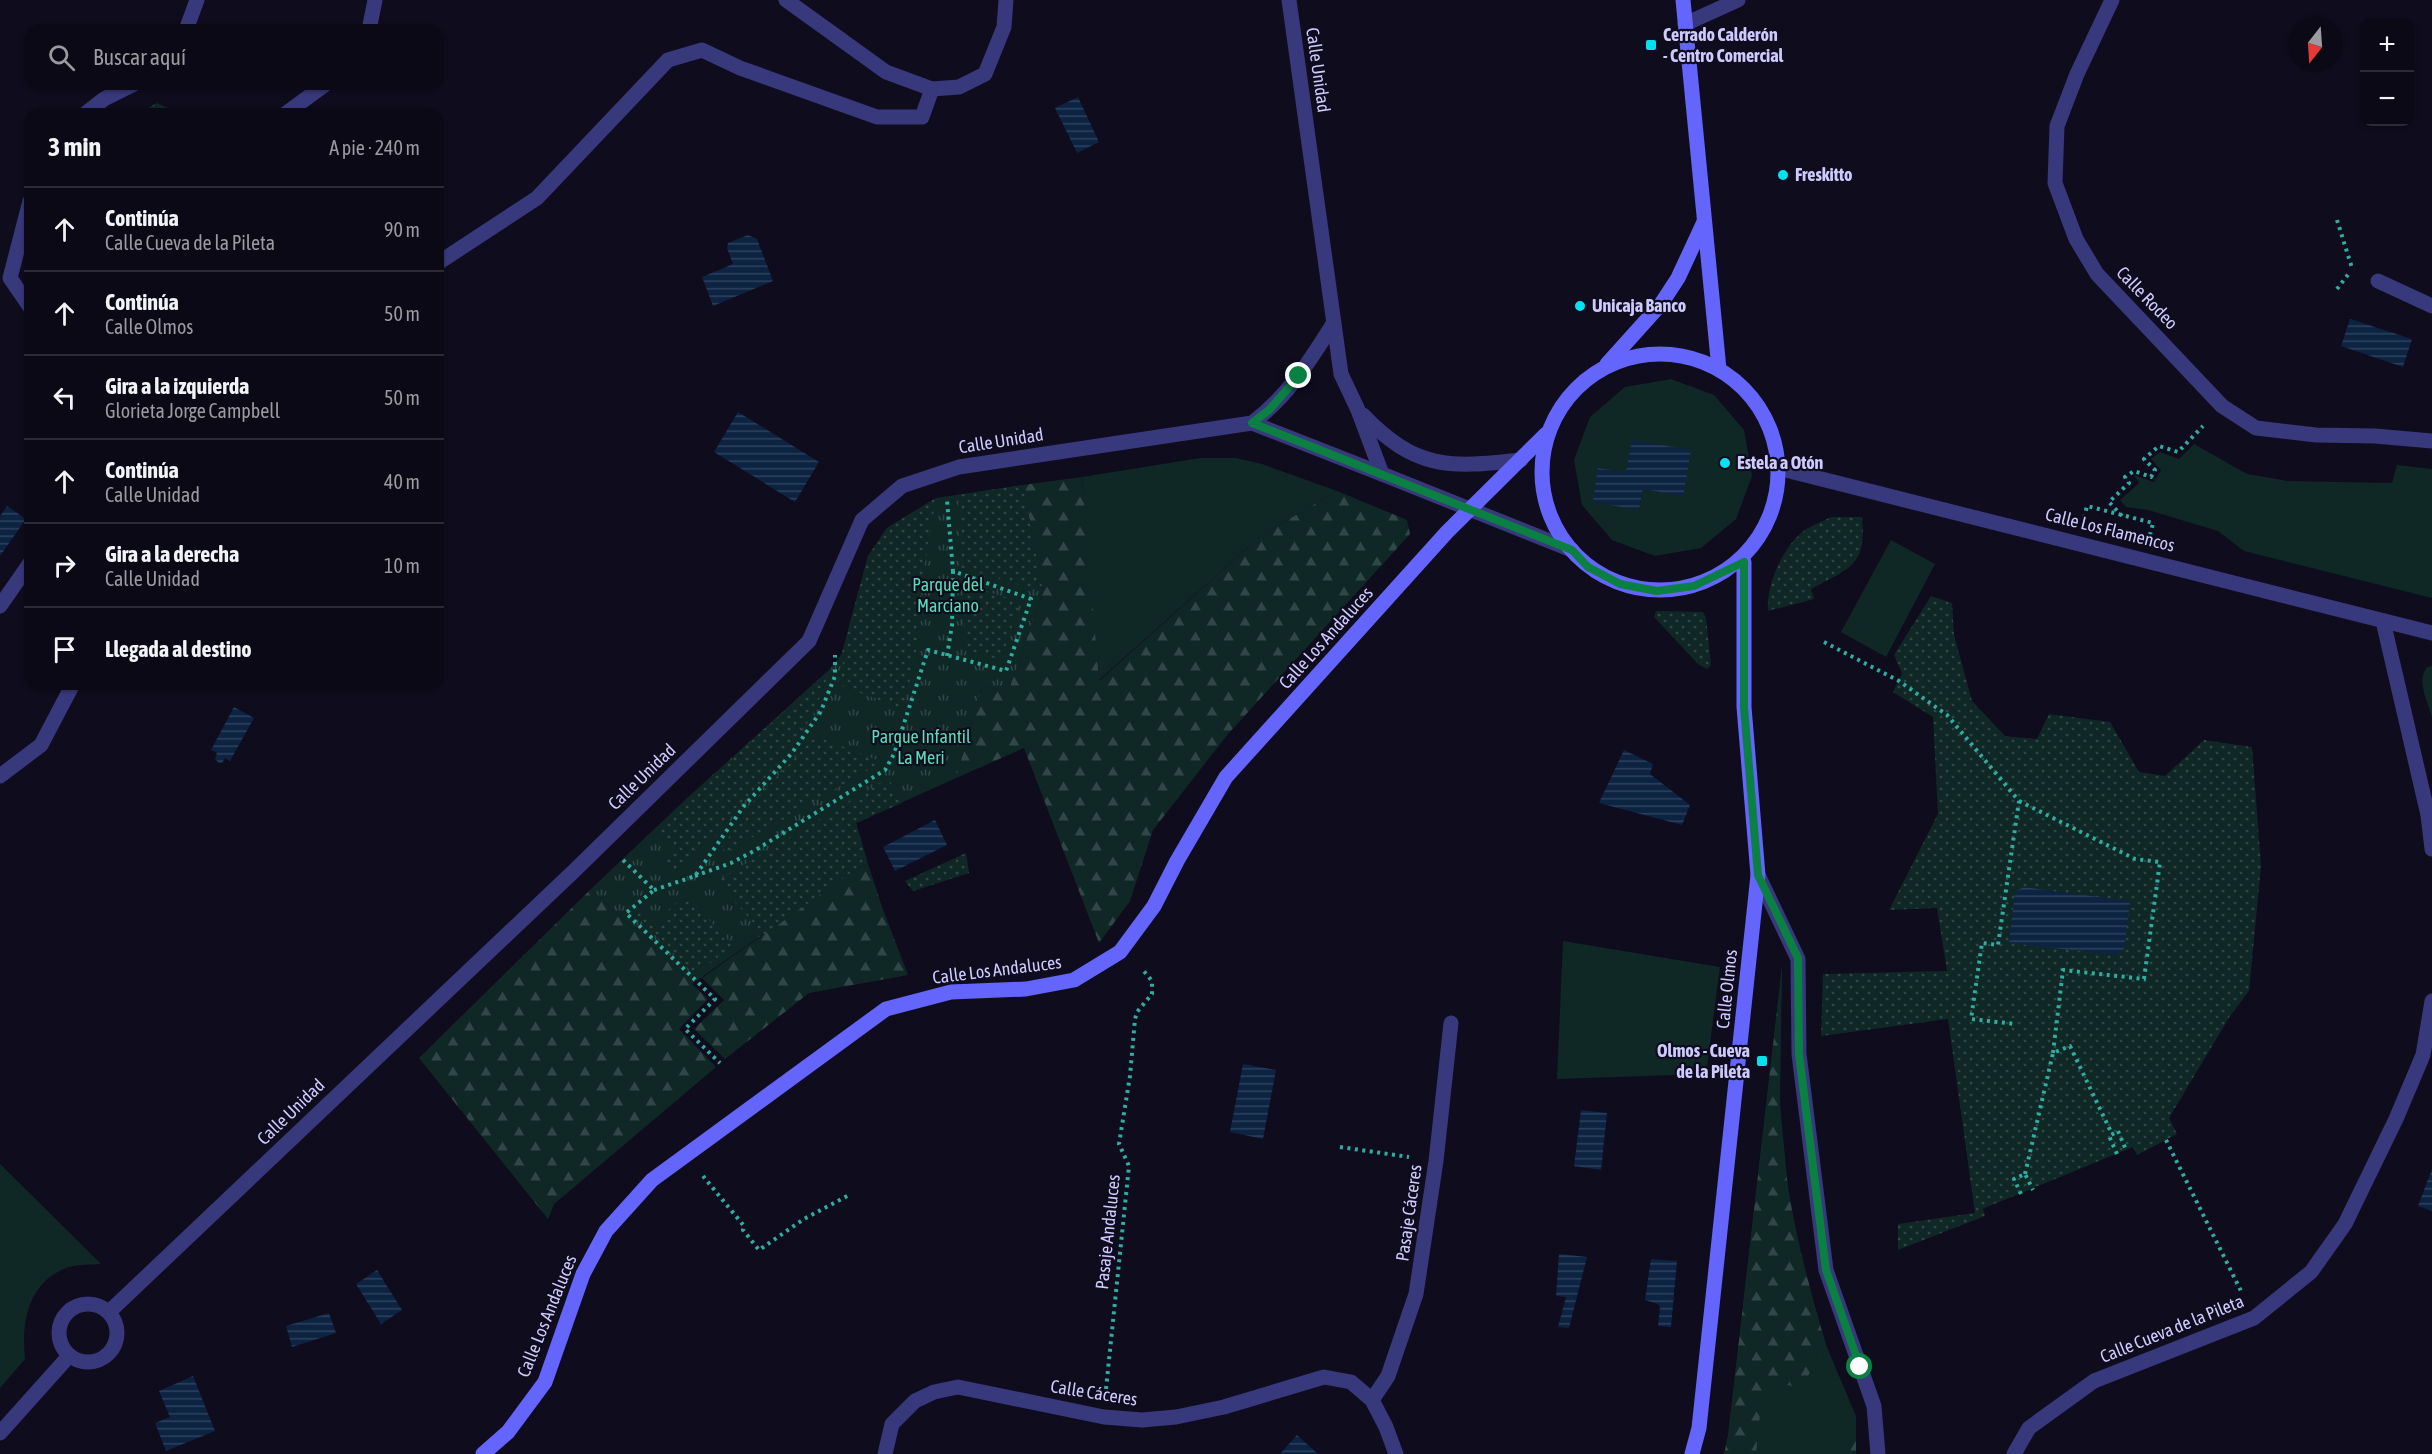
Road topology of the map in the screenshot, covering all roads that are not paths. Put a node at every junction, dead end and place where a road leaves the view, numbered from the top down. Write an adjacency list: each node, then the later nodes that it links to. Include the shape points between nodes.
1 (197, 0): 9 (street)
2 (375, 0): 10 (street)
3 (786, 0): 12 (street, via 886,72)
4 (1006, 0): 12 (street, via 1004,27 985,74 959,87)
5 (1288, 0): 23 (street, Calle Unidad)
6 (1683, 0): 11 (main road)
7 (1738, 0): 11 (street)
8 (2112, 0): 29 (street, Calle Rodeo, via 2056,126 2055,183 2076,239 2097,274 2222,406 2256,428)
9 (188, 24)
10 (370, 24)
11 (1685, 24): 17 (main road)
12 (932, 88): 19 (street, via 922,117 877,117 740,68 702,50 668,60 537,198)
13 (122, 90): 15 (street)
14 (318, 90): 16 (street)
15 (93, 108)
16 (293, 108)
17 (1704, 222): 24 (main road); 25 (main road, via 1661,304)
18 (24, 224): 21 (street, via 10,278)
19 (444, 259)
20 (2378, 281): 22 (street)
21 (24, 298)
22 (2432, 306)
23 (1333, 324): 26 (street, Calle Unidad, via 1341,374); 27 (street, via 1290,388)
24 (1719, 369): 25 (main road, via 1691,357 1655,353 1620,360); 31 (main road, via 1744,388 1763,413 1775,441)
25 (1601, 370): 28 (main road, via 1588,377 1563,402)
26 (1358, 411): 30 (street, Calle Unidad, via 1385,438 1412,455 1441,463 1475,465); 32 (street, Calle Unidad)
27 (1252, 423): 32 (street, Calle Unidad); 46 (street, Calle Unidad, via 959,467 902,486 862,520 809,641)
28 (1546, 434): 30 (main road, Calle Los Andaluces); 34 (main road, via 1541,470 1546,506 1562,540)
29 (2432, 441)
30 (1521, 460): 33 (main road, Calle Los Andaluces)
31 (1778, 468): 35 (main road, via 1772,513); 38 (street, Calle Los Flamencos)
32 (1382, 474): 33 (street, Calle Unidad)
33 (1471, 509): 34 (street, Calle Unidad); 50 (main road, Calle Los Andaluces, via 1226,777 1154,906 1120,952 1074,980 1026,989 951,992 886,1009 652,1180 606,1231 583,1274 545,1382 508,1432)
34 (1572, 550): 35 (main road, via 1588,567 1620,584 1657,591 1694,586)
35 (1744, 562): 43 (main road, Calle Olmos, via 1744,707)
36 (24, 572): 37 (street)
37 (0, 606)
38 (2383, 621): 39 (street, Calle Los Flamencos); 42 (street, via 2428,815)
39 (2432, 633)
40 (70, 690): 41 (street, via 41,745)
41 (0, 776)
42 (2432, 849)
43 (1758, 875): 53 (main road, Calle Olmos, via 1700,1416); 54 (street, via 1798,958 1799,1054 1826,1270 1874,1406)
44 (2432, 1001): 55 (street, Calle Cueva de la Pileta, via 2423,1055 2396,1119 2345,1224 2311,1272 2254,1318 2094,1381 2030,1428)
45 (1451, 1023): 48 (street, Pasaje Cáceres, via 1416,1294 1388,1376)
46 (110, 1312): 47 (street, via 117,1324 117,1339 110,1352 90,1362); 47 (street, via 96,1304 82,1303 68,1310 60,1320 58,1333)
47 (69, 1356): 49 (street)
48 (1372, 1400): 51 (street, Calle Cáceres, via 1351,1382 1323,1377 1224,1407 1142,1420 1104,1417 958,1387 915,1401 892,1424); 52 (street, Calle Cáceres)
49 (0, 1433)
50 (483, 1454)
51 (885, 1454)
52 (1396, 1454)
53 (1692, 1454)
54 (1878, 1454)
55 (2014, 1454)

